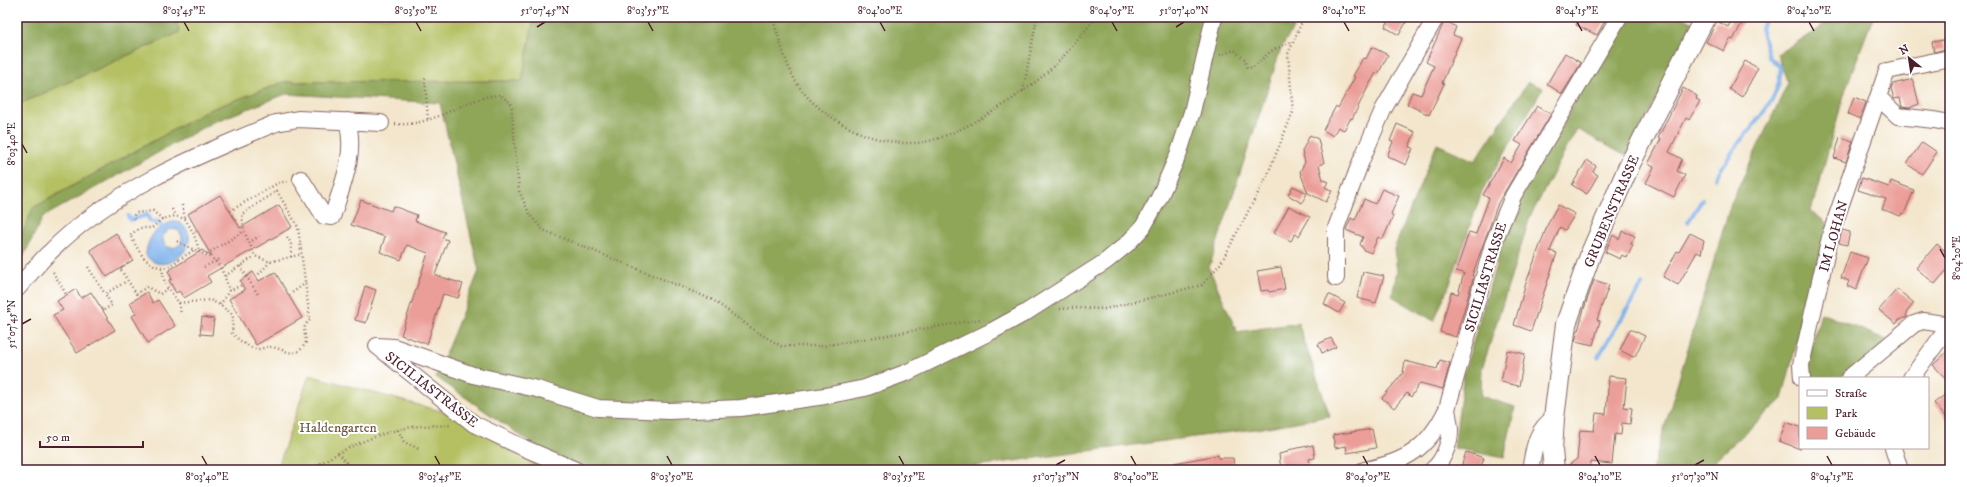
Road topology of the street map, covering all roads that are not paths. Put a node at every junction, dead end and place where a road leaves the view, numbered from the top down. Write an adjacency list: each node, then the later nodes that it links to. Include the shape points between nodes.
1 (1214, 17): 20 (street, SICILIASTRASSE, via 1192,112 1178,155 1143,227 1105,262 1025,313 908,372 865,388 741,408 669,411 598,408 537,389 473,375 394,347 377,346 474,424)
2 (1436, 17): 11 (street, via 1383,110 1361,161 1336,228)
3 (1619, 17): 17 (street, SICILIASTRASSE, via 1514,196 1502,221 1493,244)
4 (1705, 17): 18 (main road, GRUBENSTRASSE, via 1629,166 1591,253 1566,324)
5 (1950, 58): 6 (street, IM LOHAN, via 1886,71)
6 (1878, 97): 9 (street, via 1898,116); 14 (street, IM LOHAN, via 1831,233 1801,365)
7 (347, 121): 8 (street); 10 (street, via 351,132 351,155 332,217 324,216); 12 (street, via 298,119 276,123 152,177 94,214 49,253)
8 (381, 123)
9 (1950, 124)
10 (301, 178)
11 (1336, 278)
12 (17, 289)
13 (1950, 325): 15 (street, via 1923,321 1914,324); 16 (street)
14 (1802, 377)
15 (1851, 377)
16 (1912, 377)
17 (1447, 409): 21 (street, SICILIASTRASSE, via 1438,428 1416,451 1393,463); 22 (street, via 1450,432 1447,449 1436,468)
18 (1554, 418): 23 (street, via 1547,422 1536,438); 24 (main road, GRUBENSTRASSE)
19 (1893, 449): 25 (street)
20 (576, 470)
21 (1364, 470)
22 (1432, 470)
23 (1530, 470)
24 (1554, 470)
25 (1900, 470)

